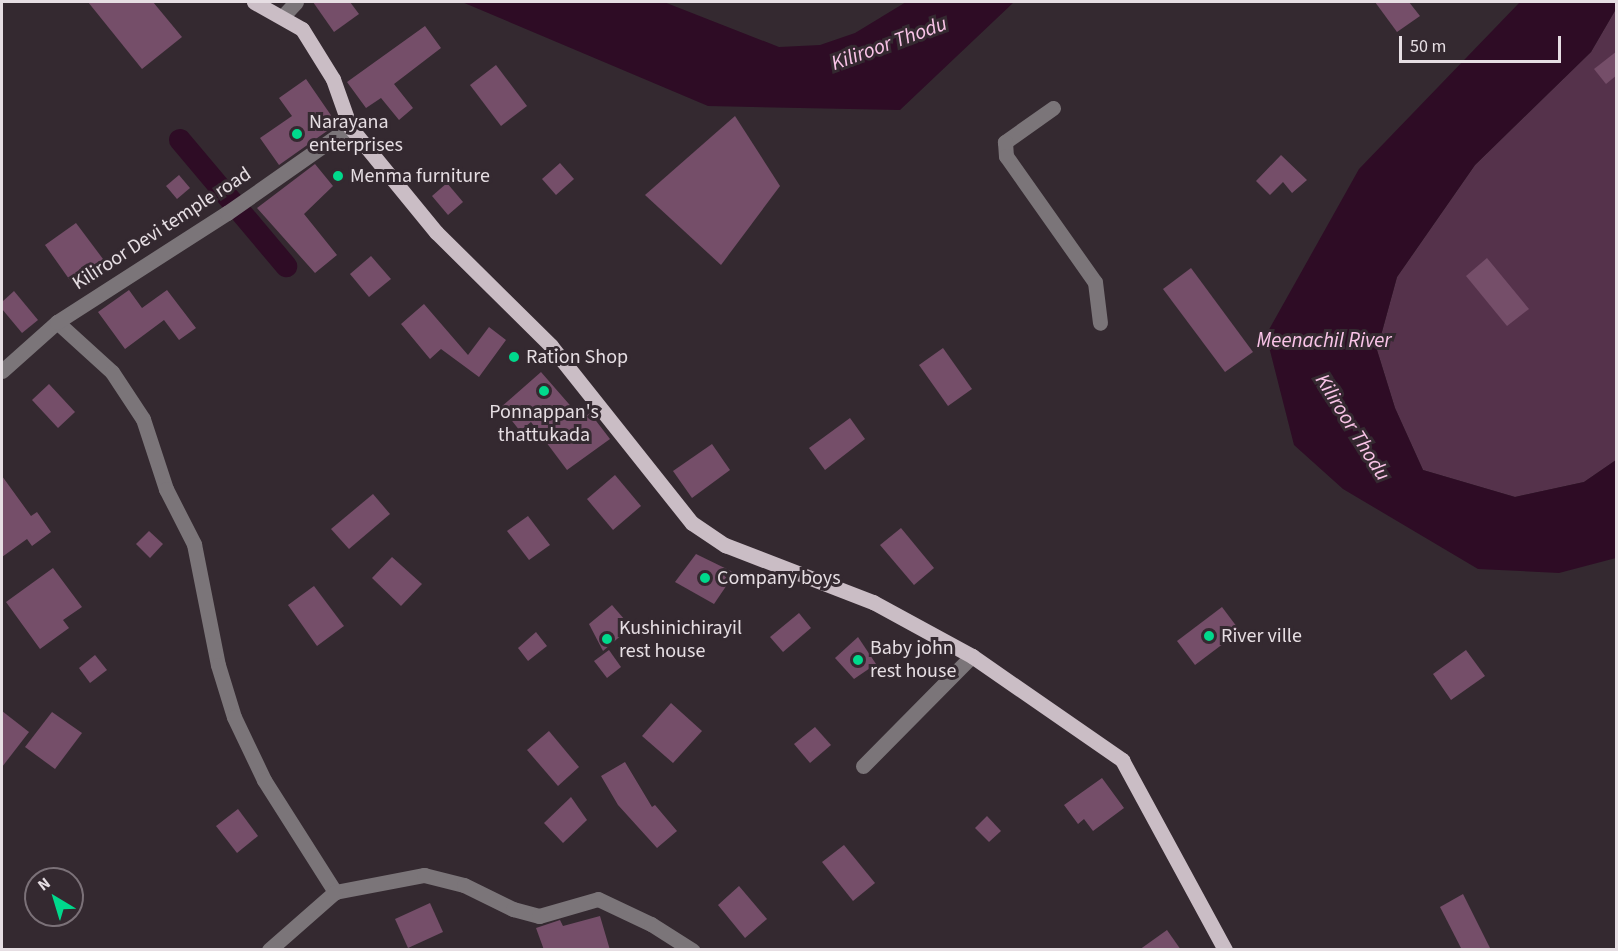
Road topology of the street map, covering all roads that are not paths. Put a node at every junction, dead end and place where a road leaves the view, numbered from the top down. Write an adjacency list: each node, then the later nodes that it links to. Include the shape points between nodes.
1 (254, 2): 3 (main road)
2 (296, 2): 3 (street)
3 (283, 16): 5 (main road, via 302,29 333,79)
4 (1053, 108): 7 (street, via 1005,142 1006,156 1095,282)
5 (350, 127): 6 (street, Kiliroor Devi temple road, via 227,213); 9 (main road, via 436,232 551,346 692,523 725,545 873,602)
6 (57, 322): 8 (street, Kiliroor Devi temple road); 11 (street, via 112,372 143,419 166,489 194,544 218,665 234,717 264,780)
7 (1100, 323)
8 (2, 371)
9 (972, 656): 10 (street); 14 (main road, via 1122,760)
10 (862, 766)
11 (335, 891): 12 (street); 13 (street, via 424,875 464,885 513,909 539,916 598,899 651,924)
12 (269, 950)
13 (692, 950)
14 (1225, 950)

